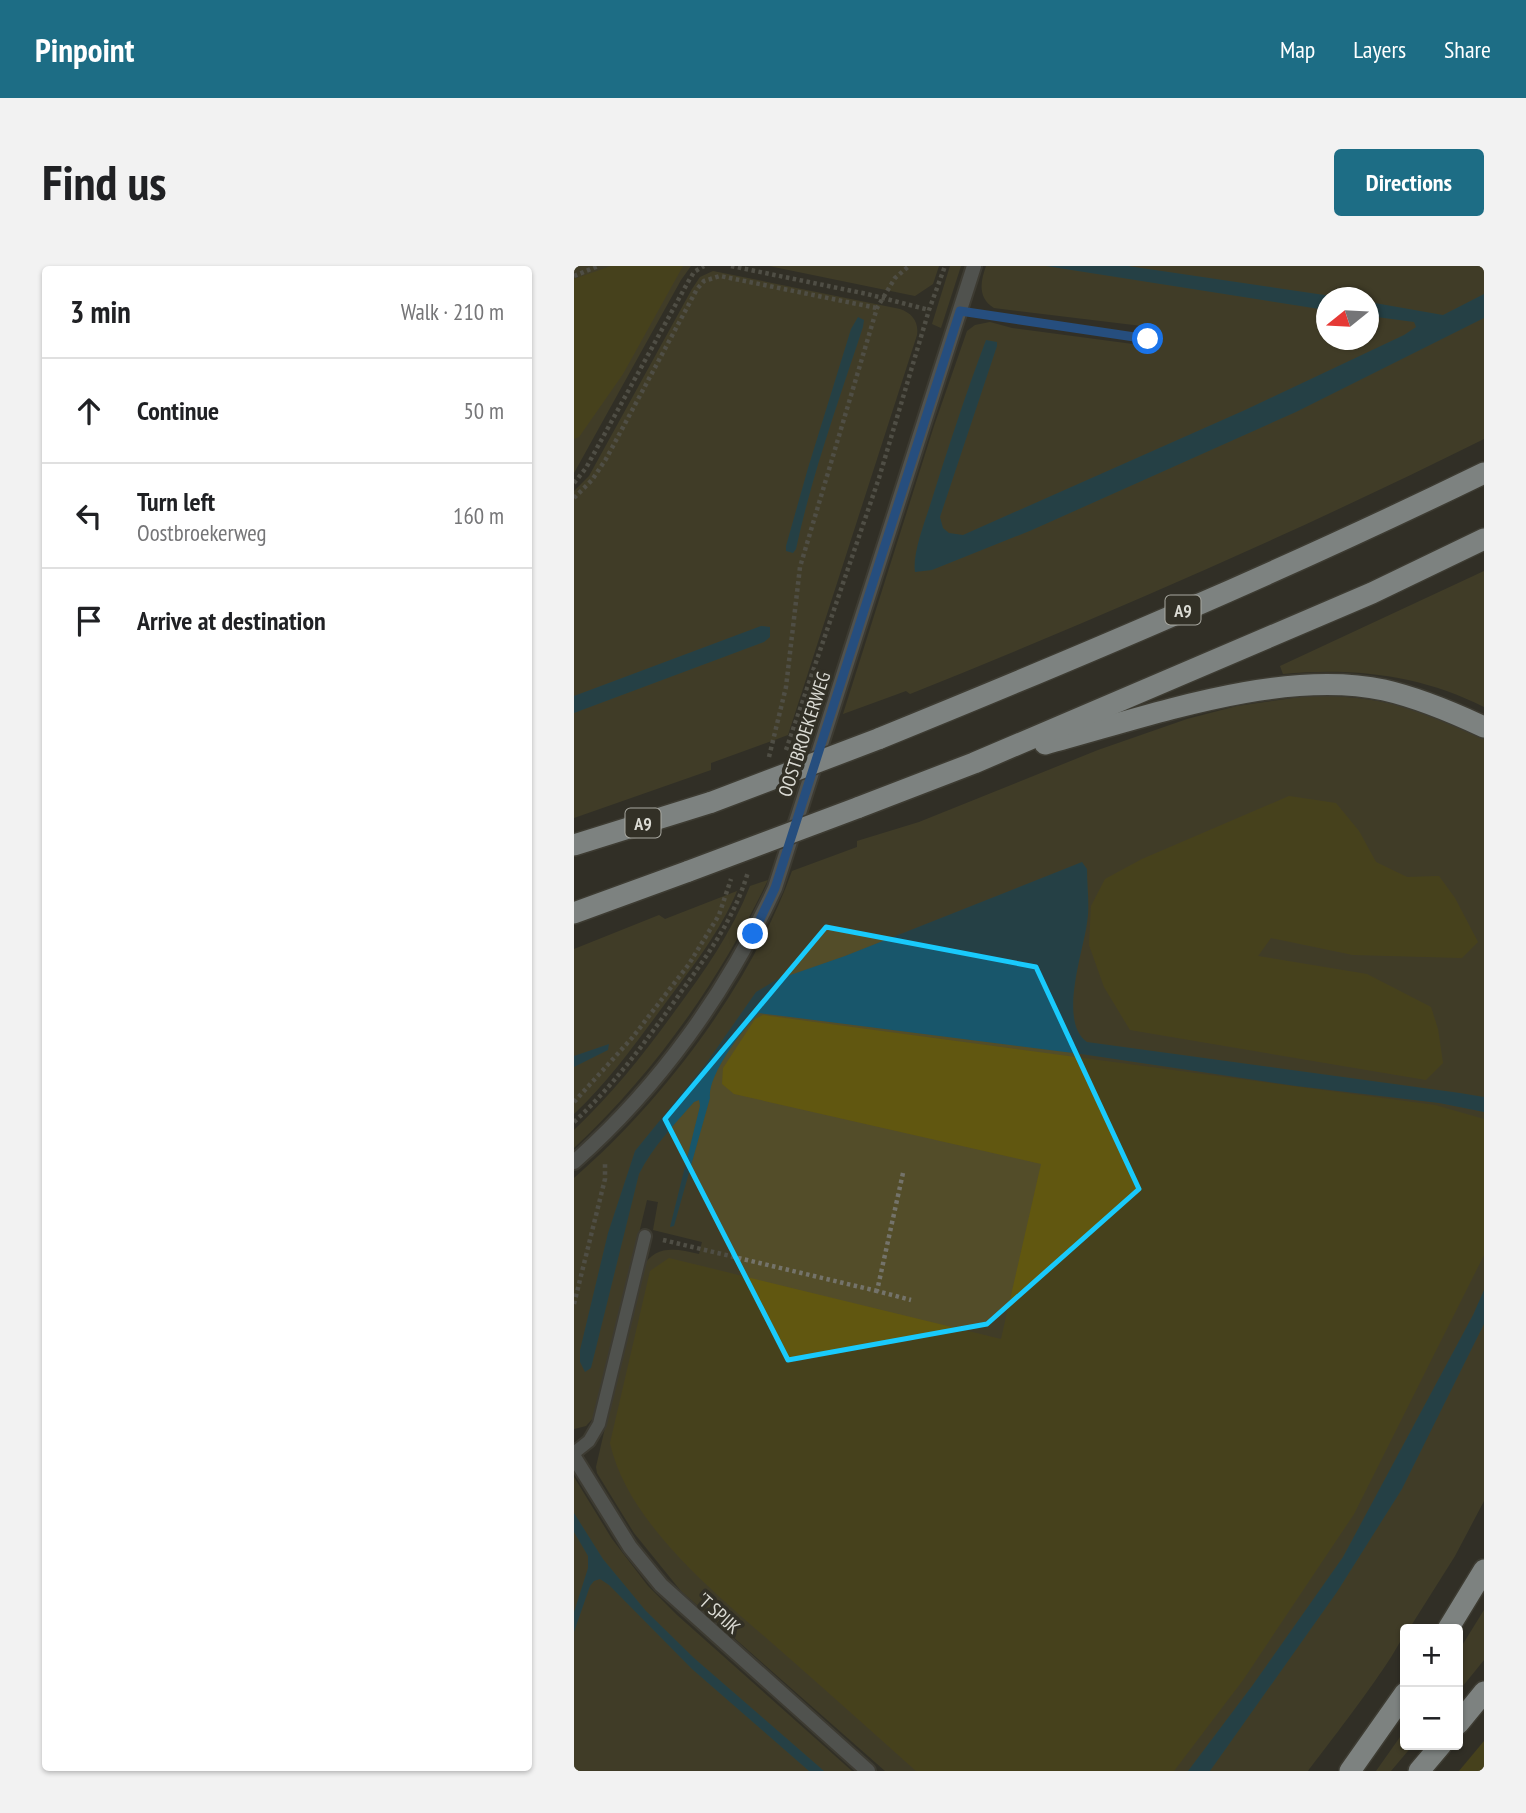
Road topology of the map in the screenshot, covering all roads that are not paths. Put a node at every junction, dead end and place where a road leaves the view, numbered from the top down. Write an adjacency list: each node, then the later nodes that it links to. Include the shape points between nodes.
1 (974, 266): 8 (street, OOSTBROEKERWEG, via 775,888 744,950 682,1045 649,1087)
2 (1484, 474): 6 (highway, A9, bridge, via 1360,534 1031,677 712,802)
3 (1484, 539): 5 (highway, via 1372,593)
4 (1484, 727): 5 (highway, via 1384,690 1303,685 1220,698)
5 (974, 763): 7 (highway, bridge)
6 (574, 845)
7 (574, 913)
8 (574, 1162)
9 (645, 1236): 10 (lane, via 599,1424)
10 (574, 1455): 17 (street, 'T SPIJK, via 630,1547 661,1585)
11 (1484, 1570): 12 (highway)
12 (1451, 1624)
13 (1484, 1692): 15 (highway)
14 (1400, 1701): 18 (highway)
15 (1463, 1718)
16 (1437, 1750): 19 (highway)
17 (868, 1771)
18 (1350, 1771)
19 (1419, 1771)

